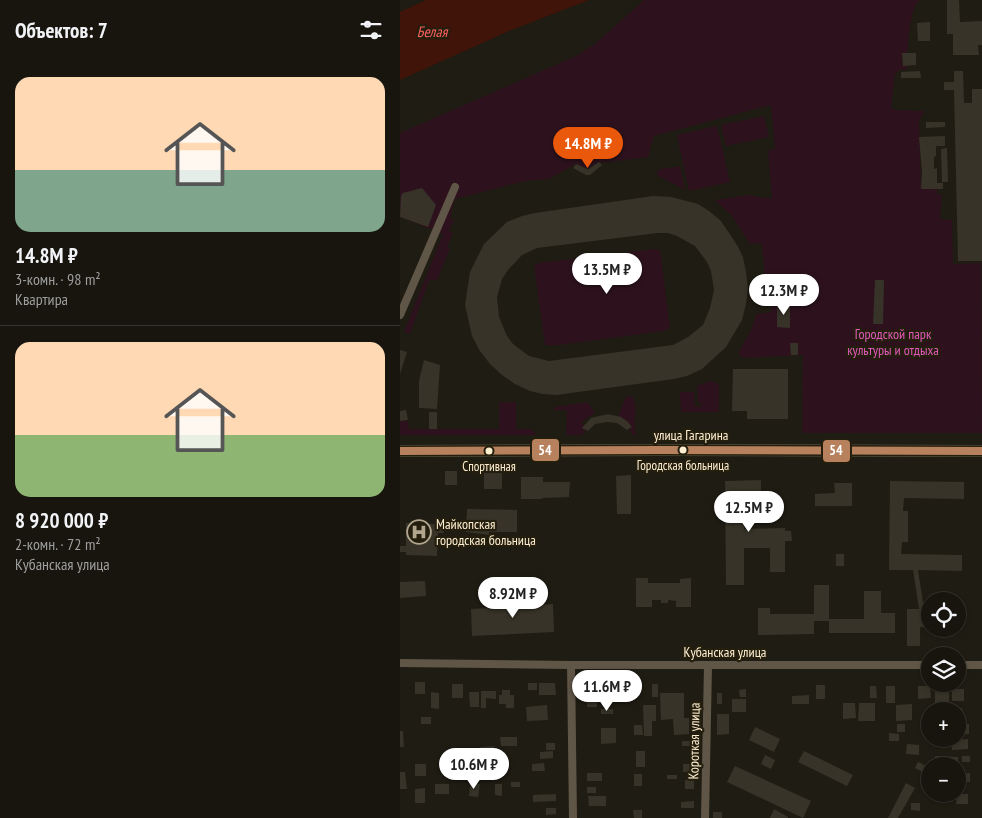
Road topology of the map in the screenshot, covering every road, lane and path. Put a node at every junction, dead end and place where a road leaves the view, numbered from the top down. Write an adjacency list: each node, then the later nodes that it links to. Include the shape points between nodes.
1 (455, 187): 2 (street)
2 (400, 315)
3 (400, 451): 4 (main road, улица Гагарина)
4 (982, 451)
5 (400, 664): 6 (street, Кубанская улица)
6 (571, 665): 7 (street, Кубанская улица); 11 (street)
7 (708, 665): 8 (street, Кубанская улица); 12 (street, Короткая улица)
8 (921, 665)
9 (966, 665): 10 (street)
10 (982, 665)
11 (573, 818)
12 (705, 818)

